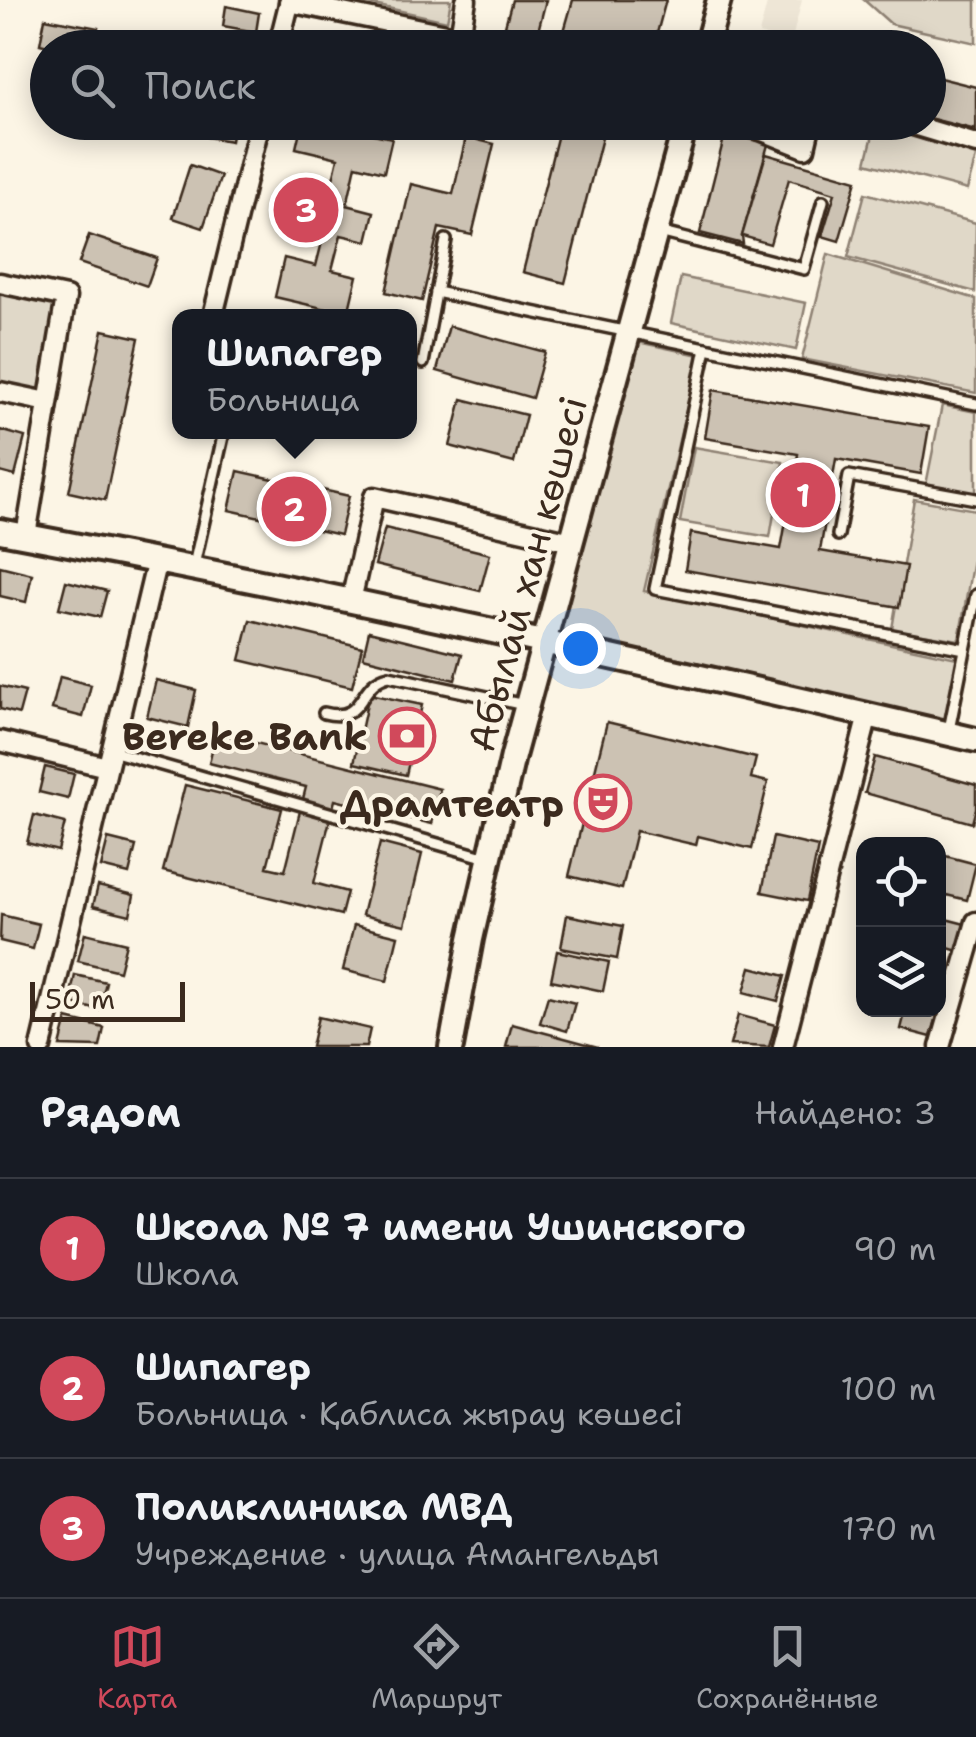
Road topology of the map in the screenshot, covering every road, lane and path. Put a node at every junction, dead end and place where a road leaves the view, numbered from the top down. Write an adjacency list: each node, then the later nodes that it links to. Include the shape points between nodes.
1 (466, 0): 6 (street)
2 (719, 0): 7 (street)
3 (289, 1): 4 (street); 5 (street)
4 (282, 30)
5 (427, 30)
6 (461, 30)
7 (711, 30)
8 (946, 135): 13 (street)
9 (256, 140): 19 (street)
10 (681, 140): 15 (street, Абылай хан көшесі)
11 (784, 140): 12 (street, via 804,148)
12 (806, 140)
13 (976, 144)
14 (823, 201): 15 (lane, via 804,270)
15 (656, 232): 20 (street, Абылай хан көшесі)
16 (446, 240): 18 (lane)
17 (0, 283): 24 (street, via 66,296)
18 (436, 292): 20 (lane); 22 (lane)
19 (215, 309)
20 (629, 331): 21 (lane); 31 (street, Абылай хан көшесі)
21 (706, 348): 25 (lane); 37 (lane, via 655,589)
22 (422, 363)
23 (0, 392): 24 (street)
24 (48, 402): 30 (street)
25 (976, 404)
26 (222, 439): 33 (lane)
27 (976, 499): 29 (lane, via 849,476)
28 (0, 531): 30 (street)
29 (838, 535)
30 (26, 536): 32 (street)
31 (572, 542): 35 (street, via 374,497); 36 (street, Абылай хан көшесі)
32 (157, 560): 33 (street); 44 (street)
33 (193, 568): 35 (street)
34 (976, 595): 37 (lane)
35 (351, 601): 36 (street)
36 (545, 641): 38 (street, Абылай хан көшесі); 40 (street)
37 (965, 649): 41 (lane)
38 (527, 705): 39 (lane, via 389,676 370,686 347,715); 45 (street, Абылай хан көшесі)
39 (324, 713)
40 (868, 715): 41 (street); 49 (street)
41 (948, 733): 42 (street)
42 (976, 740)
43 (0, 742): 44 (street)
44 (109, 759): 45 (lane); 47 (street)
45 (490, 858): 48 (street, Абылай хан көшесі)
46 (976, 922): 50 (street)
47 (41, 1047)
48 (451, 1047)
49 (783, 1047)
50 (940, 1047)

